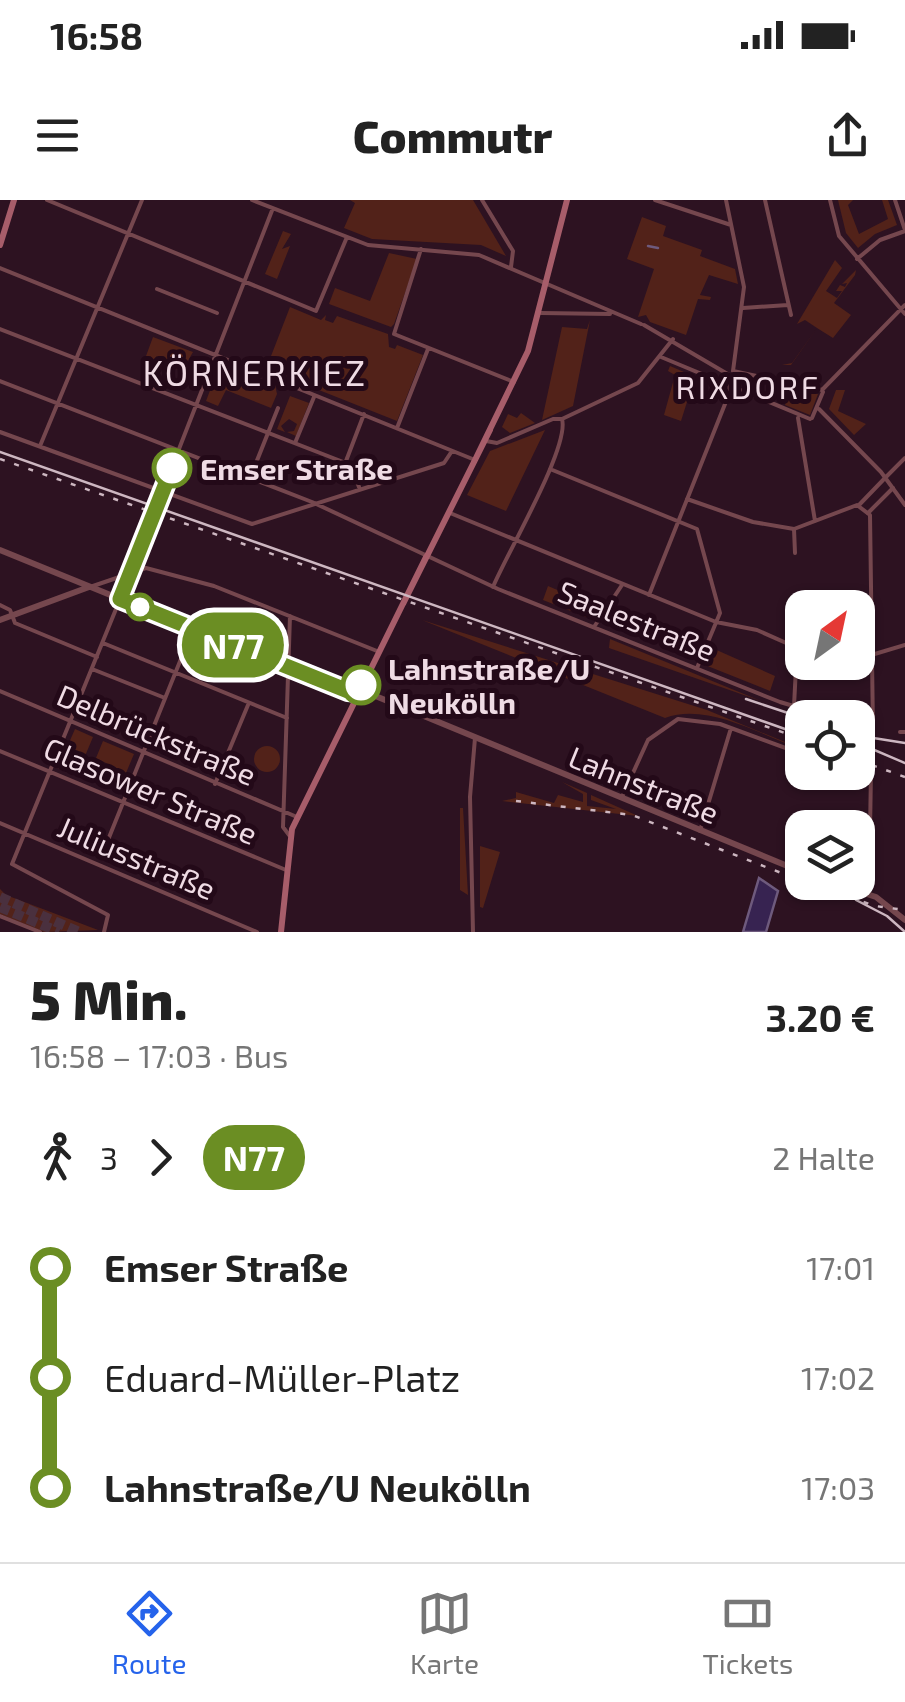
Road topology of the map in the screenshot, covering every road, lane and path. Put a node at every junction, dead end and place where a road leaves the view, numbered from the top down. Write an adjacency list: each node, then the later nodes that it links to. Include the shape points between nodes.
1 (14, 200): 14 (main road)
2 (47, 200): 16 (street)
3 (142, 200): 16 (street)
4 (252, 200): 12 (street)
5 (482, 200): 21 (street, via 512,250)
6 (567, 200): 24 (main road)
7 (655, 200): 13 (street)
8 (726, 200): 13 (street)
9 (765, 200): 26 (street)
10 (830, 200): 20 (street, via 838,234)
11 (896, 200): 15 (street)
12 (273, 208): 17 (street); 23 (street)
13 (732, 226): 28 (street, via 744,287)
14 (2, 228): 18 (main road)
15 (905, 230): 20 (street)
16 (128, 234): 23 (street); 27 (street)
17 (347, 237): 19 (street); 23 (street, via 318,310)
18 (0, 245)
19 (420, 249): 21 (street, via 475,254); 36 (street, via 394,332)
20 (857, 259): 29 (street)
21 (511, 267): 24 (street)
22 (0, 268): 27 (street)
23 (245, 282): 37 (street)
24 (546, 284): 30 (main road); 32 (street)
25 (157, 288): 31 (street)
26 (788, 305): 28 (street); 33 (street)
27 (98, 308): 37 (street); 38 (street)
28 (741, 308): 40 (street)
29 (904, 310): 44 (street)
30 (541, 311): 32 (street); 42 (main road)
31 (217, 313)
32 (610, 314): 35 (street)
33 (791, 315)
34 (0, 328): 38 (street)
35 (672, 339): 39 (street); 40 (street)
36 (428, 349): 42 (street); 53 (street)
37 (216, 355): 45 (street); 47 (street)
38 (76, 358): 46 (street); 47 (street)
39 (660, 359): 43 (street); 52 (street, via 635,386)
40 (734, 375): 43 (street); 44 (street)
41 (0, 381): 46 (street)
42 (514, 382): 54 (main road)
43 (731, 386): 51 (street); 71 (street)
44 (822, 390): 49 (street)
45 (315, 395): 50 (street); 58 (street)
46 (58, 403): 59 (street); 60 (street)
47 (196, 405): 56 (street); 60 (street)
48 (278, 408): 56 (street)
49 (819, 409): 51 (street, via 811,419); 67 (street)
50 (364, 414): 53 (street); 64 (street)
51 (798, 416): 78 (street)
52 (562, 419): 57 (street); 65 (street, via 565,431)
53 (397, 428): 61 (street)
54 (490, 428): 57 (main road); 63 (main road)
55 (0, 432): 59 (street)
56 (268, 433): 58 (street); 66 (street)
57 (486, 441): 63 (main road)
58 (295, 443): 64 (street)
59 (40, 446): 70 (street)
60 (179, 450): 66 (street); 70 (street)
61 (452, 450): 63 (street); 68 (street, via 444,463)
62 (905, 458): 67 (street)
63 (474, 460): 76 (main road)
64 (345, 463): 68 (street, via 354,468)
65 (550, 469): 77 (street); 80 (street)
66 (250, 478): 72 (street)
67 (885, 478): 69 (street); 73 (street)
68 (360, 488): 72 (street)
69 (893, 488): 74 (street); 75 (street)
70 (162, 492): 72 (street, via 252,524); 84 (street, bridge)
71 (687, 499): 77 (street); 79 (street)
72 (314, 503): 83 (street)
73 (858, 504): 75 (street); 78 (street)
74 (905, 505)
75 (868, 512): 88 (street)
76 (448, 514): 80 (street); 83 (main road)
77 (679, 521): 89 (street); 97 (street, via 698,531 720,611)
78 (815, 521): 79 (street)
79 (794, 528): 82 (street)
80 (514, 540): 85 (street); 87 (street)
81 (0, 550): 86 (street, Lahnstraße)
82 (795, 553)
83 (426, 556): 87 (street, Saalestraße); 105 (main road)
84 (132, 570): 86 (street); 90 (street); 94 (street, via 214,586)
85 (622, 584): 89 (street); 99 (street)
86 (90, 587): 90 (street, Lahnstraße); 92 (street)
87 (494, 587): 99 (street, Saalestraße)
88 (871, 590)
89 (649, 595): 97 (street)
90 (120, 599): 101 (street, Lahnstraße); 103 (street)
91 (0, 605): 93 (street); 95 (street)
92 (22, 612): 93 (street); 98 (street)
93 (12, 616): 95 (street); 98 (street)
94 (290, 616): 96 (street); 100 (street)
95 (0, 620)
96 (300, 620): 100 (street); 105 (street)
97 (716, 622): 102 (street); 109 (street)
98 (22, 626): 107 (street)
99 (594, 627): 109 (street, Saalestraße)
100 (290, 628): 108 (street)
101 (193, 629): 108 (street, Lahnstraße); 111 (street)
102 (785, 642)
103 (102, 644): 107 (street); 111 (street)
104 (905, 645): 106 (street)
105 (378, 651): 113 (main road)
106 (875, 654)
107 (97, 656): 110 (street)
108 (288, 668): 113 (street, Lahnstraße); 117 (street)
109 (698, 668): 115 (street, Saalestraße)
110 (92, 669): 114 (street); 118 (street)
111 (175, 673): 114 (street); 116 (street)
112 (0, 691): 118 (street, Delbrückstraße)
113 (358, 692): 120 (street, Lahnstraße); 129 (main road)
114 (164, 698): 123 (street)
115 (785, 702)
116 (249, 703): 117 (street); 125 (street)
117 (287, 718): 128 (street)
118 (71, 722): 123 (street, Delbrückstraße); 124 (street)
119 (731, 728): 121 (street); 126 (street, via 681,719 657,731); 131 (street)
120 (475, 738): 126 (street, Lahnstraße); 146 (street)
121 (785, 748)
122 (0, 750): 124 (street, Glasower Straße)
123 (142, 752): 125 (street, Delbrückstraße); 127 (street)
124 (50, 772): 127 (street, Glasower Straße); 132 (street)
125 (215, 784): 128 (street, Delbrückstraße)
126 (621, 800): 131 (street, Lahnstraße)
127 (122, 802): 134 (street); 136 (street, Glasower Straße)
128 (284, 812): 129 (street, Delbrückstraße); 133 (street)
129 (297, 817): 133 (main road)
130 (0, 823): 132 (street, Juliusstraße)
131 (700, 831): 135 (street, Lahnstraße)
132 (25, 834): 140 (street, Juliusstraße); 142 (street, via 13,867 108,917)
133 (290, 836): 136 (main road)
134 (108, 840)
135 (785, 865)
136 (286, 870): 145 (main road)
137 (875, 898): 139 (street)
138 (0, 916): 141 (street)
139 (905, 920)
140 (242, 925): 143 (street); 144 (street, Juliusstraße)
141 (40, 932)
142 (104, 932)
143 (238, 932)
144 (257, 932)
145 (281, 932)
146 (473, 932)

